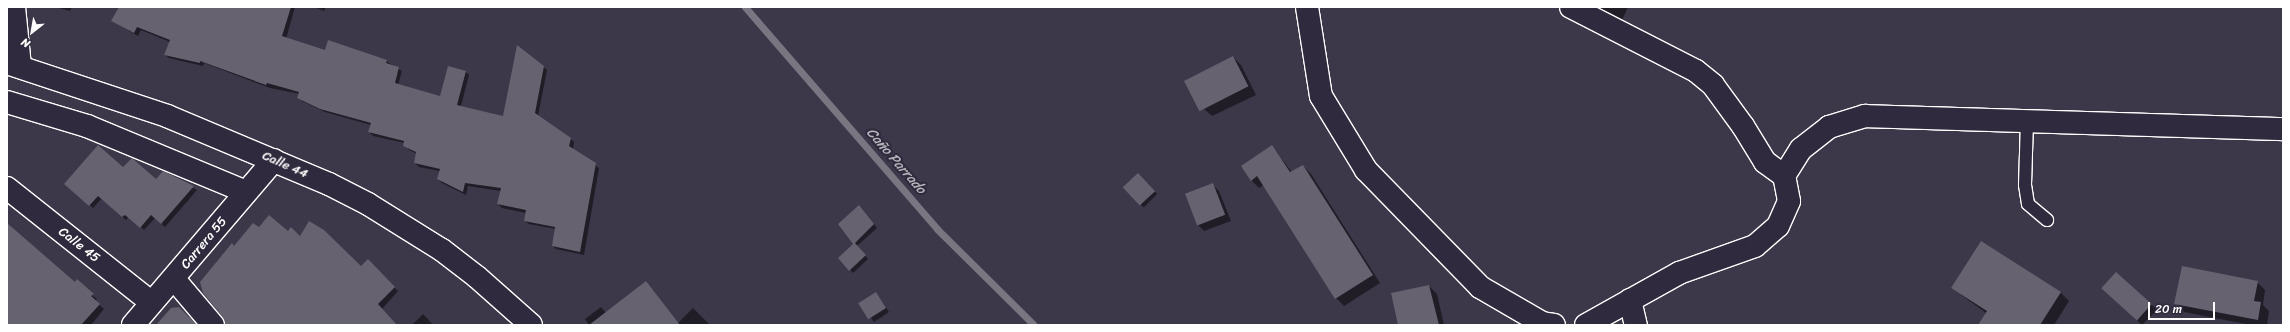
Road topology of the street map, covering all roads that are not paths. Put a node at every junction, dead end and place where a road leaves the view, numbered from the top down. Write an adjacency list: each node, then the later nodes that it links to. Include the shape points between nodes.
1 (14, 7): 4 (street)
2 (1308, 7): 19 (street, via 1321,96 1366,170 1480,287 1542,323)
3 (1571, 7): 9 (street, via 1696,72 1713,85 1740,120 1765,162)
4 (14, 65): 8 (street, Calle 44, via 167,116)
5 (7, 102): 11 (street, via 87,126)
6 (2027, 121): 7 (street); 9 (street, via 1865,116 1829,127 1801,149); 12 (lane, via 2025,185 2028,204)
7 (2283, 129)
8 (274, 160): 11 (street, Carrera 55); 18 (street, Calle 44, via 368,204 406,226 477,277)
9 (1784, 176): 14 (street, via 1789,201 1778,226 1755,246 1678,273)
10 (7, 188): 15 (street, Calle 45)
11 (246, 192): 13 (street, Carrera 55)
12 (2047, 220)
13 (174, 279): 15 (street, Carrera 55); 17 (street)
14 (1630, 300): 20 (street); 21 (street)
15 (151, 302): 16 (street, Carrera 55)
16 (133, 325)
17 (213, 325)
18 (532, 325)
19 (1554, 325)
20 (1586, 325)
21 (1636, 325)

